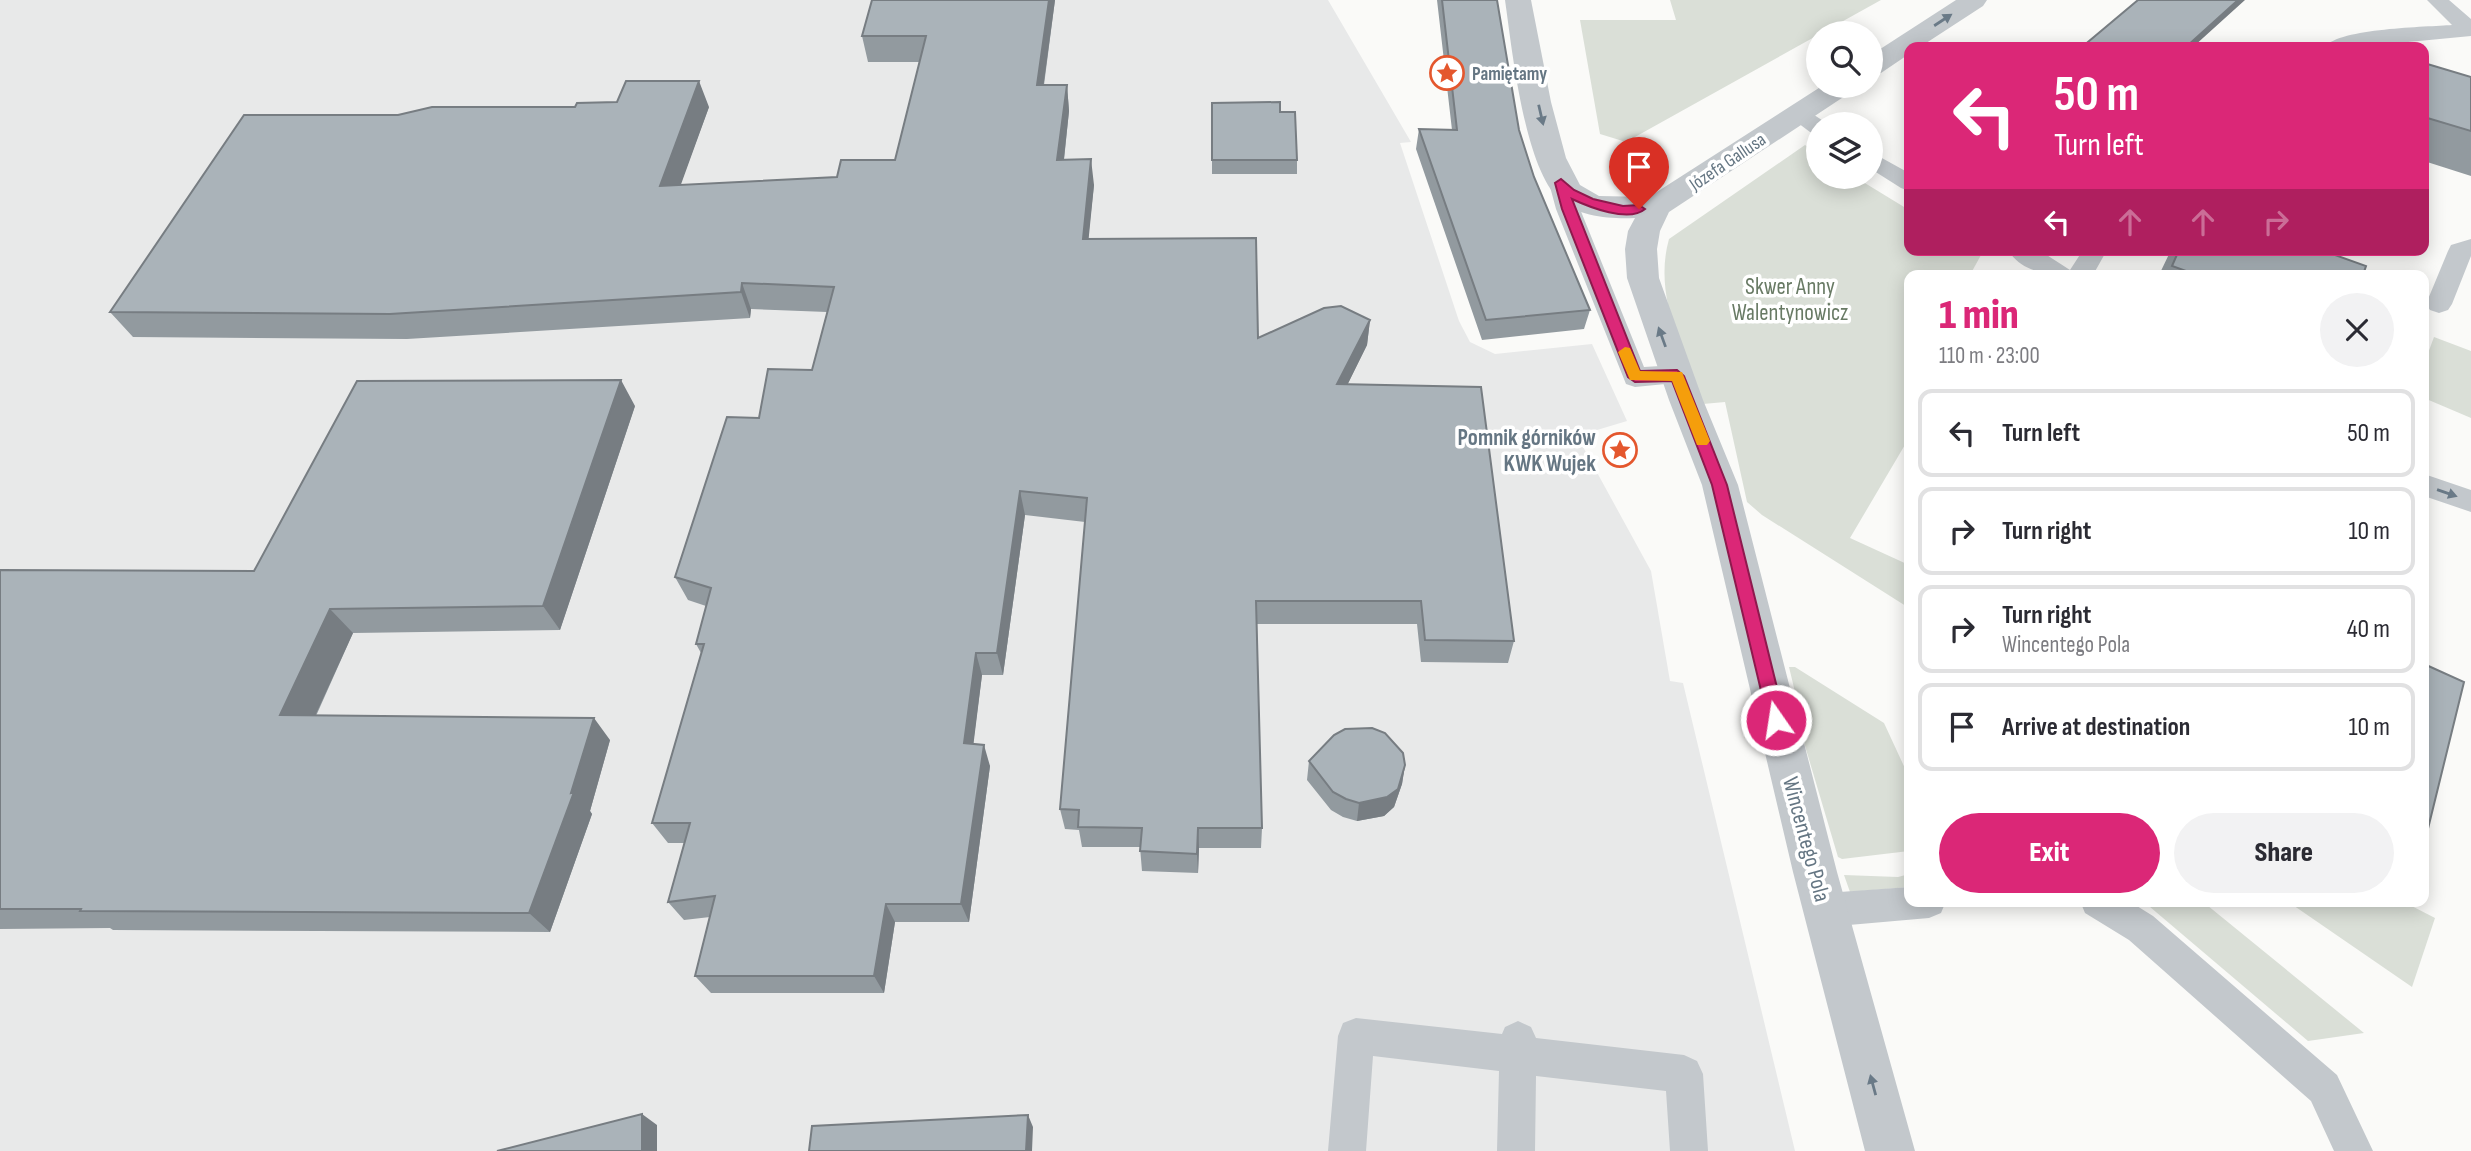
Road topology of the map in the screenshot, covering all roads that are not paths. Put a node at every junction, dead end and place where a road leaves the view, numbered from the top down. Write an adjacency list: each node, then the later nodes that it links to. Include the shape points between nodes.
1 (1518, 0): 14 (street, one-way to 14, via 1529,65)
2 (1974, 0): 5 (street, one-way to 2)
3 (2437, 0): 4 (lane)
4 (2471, 29): 6 (lane)
5 (1909, 42)
6 (2350, 42)
7 (1904, 46): 8 (street, one-way to 7)
8 (1883, 59)
9 (1830, 98): 10 (street, Józefa Gallusa)
10 (1816, 112)
11 (1806, 122): 15 (street, Józefa Gallusa)
12 (1883, 167): 13 (lane)
13 (1904, 180)
14 (1561, 183): 15 (street, via 1569,192 1603,207); 21 (lane)
15 (1657, 206): 20 (street, Wincentego Pola, one-way to 15, via 1643,278 1640,249)
16 (2471, 247): 19 (lane, via 2460,250)
17 (2031, 256): 18 (lane)
18 (2053, 270)
19 (2440, 304)
20 (1677, 376): 21 (lane); 27 (street, Wincentego Pola, via 1720,485)
21 (1635, 377): 22 (lane)
22 (1608, 379)
23 (2429, 487): 24 (lane, one-way to 24)
24 (2471, 502)
25 (1904, 904): 27 (lane)
26 (2106, 907): 33 (lane, via 2141,928 2325,1088)
27 (1826, 910): 32 (street, Wincentego Pola, one-way to 27)
28 (1517, 1047): 29 (lane, via 1356,1036); 30 (lane); 31 (lane, via 1684,1073)
29 (1348, 1151)
30 (1516, 1151)
31 (1689, 1151)
32 (1890, 1151)
33 (2354, 1151)

